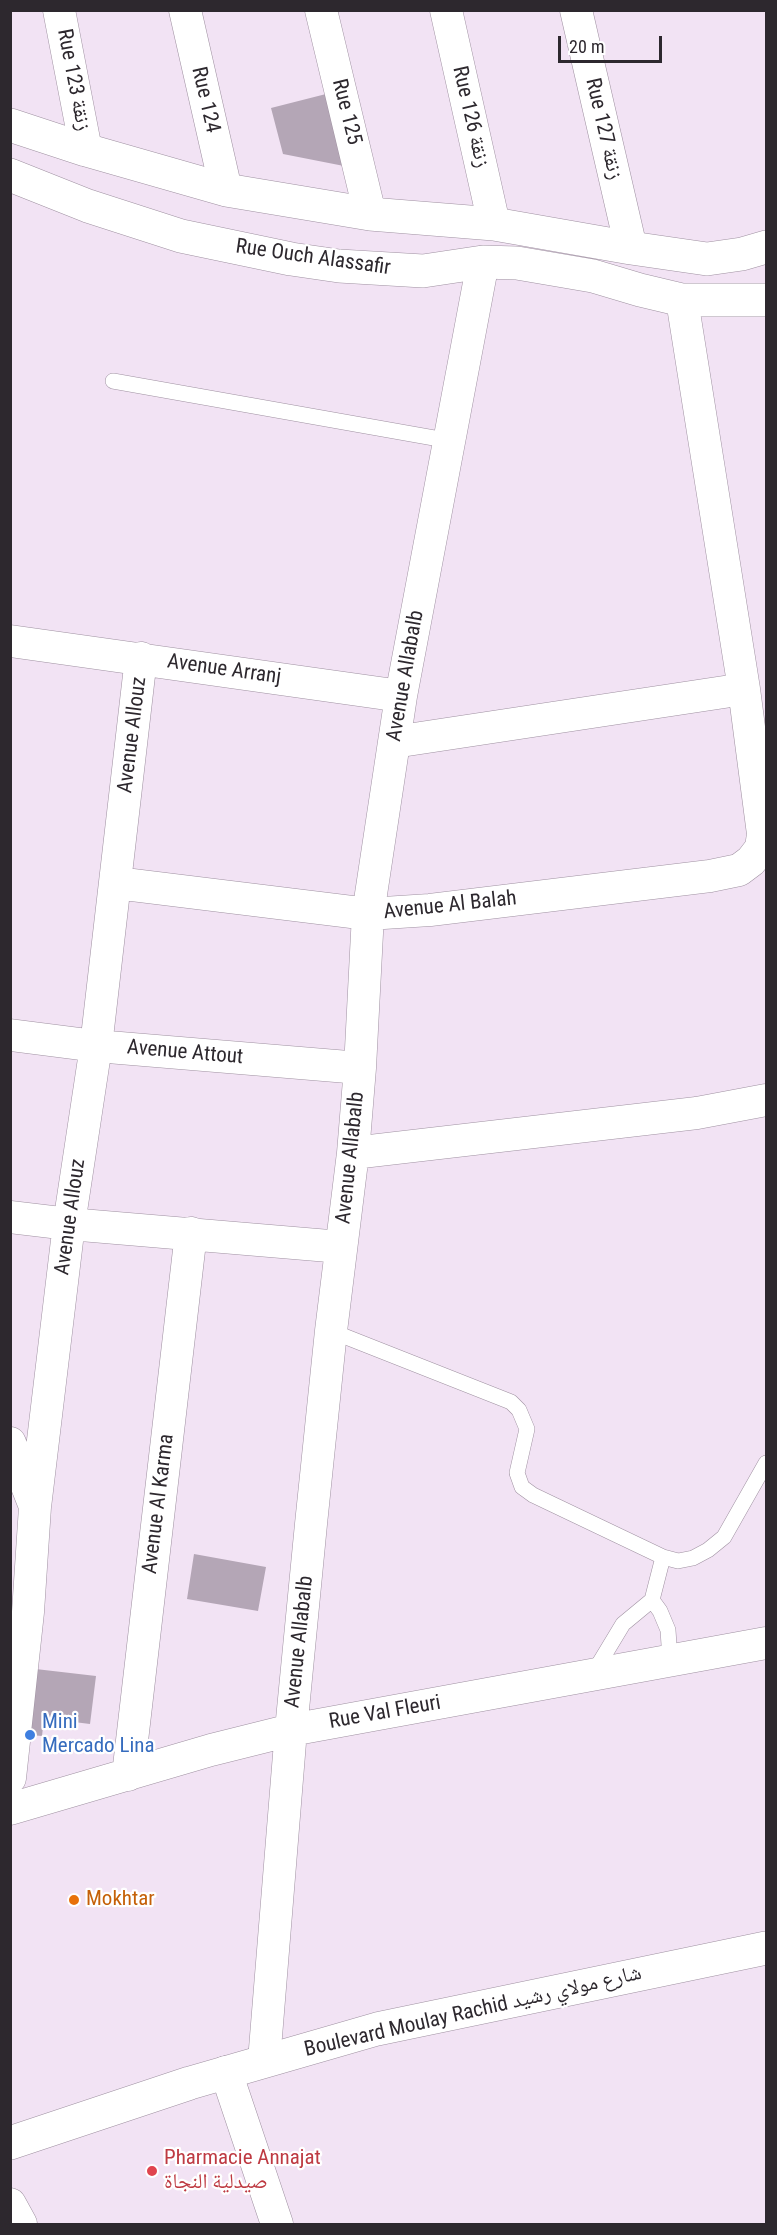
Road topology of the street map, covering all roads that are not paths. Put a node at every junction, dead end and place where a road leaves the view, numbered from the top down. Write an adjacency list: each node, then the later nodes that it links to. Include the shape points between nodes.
1 (59, 10): 7 (street, Rue 123 زنقة)
2 (184, 10): 9 (street, Rue 124)
3 (321, 10): 10 (street, Rue 125)
4 (446, 10): 11 (street, Rue 126 زنقة)
5 (576, 10): 13 (street, Rue 127 زنقة)
6 (10, 125): 7 (street)
7 (87, 150): 9 (street)
8 (10, 175): 14 (street, Rue Ouch Alassafir, via 181,236 291,259 423,271)
9 (226, 190): 10 (street)
10 (370, 214): 11 (street)
11 (494, 224): 13 (street)
12 (766, 247): 13 (street, via 707,259)
13 (631, 248)
14 (483, 262): 15 (street, Rue Ouch Alassafir, via 517,263 593,276); 18 (street, Avenue Allabalb)
15 (682, 300): 16 (street, Rue Ouch Alassafir); 21 (street)
16 (766, 300)
17 (113, 381): 18 (lane)
18 (451, 441): 22 (street, Avenue Allabalb)
19 (10, 641): 20 (street, Avenue Arranj)
20 (141, 658): 22 (street, Avenue Arranj); 24 (street, Avenue Allouz)
21 (744, 689): 23 (street); 25 (street, Avenue Al Balah, via 763,834 761,848 739,870 457,907)
22 (401, 696): 23 (street, Avenue Allabalb)
23 (394, 742): 25 (street, Avenue Allabalb)
24 (116, 883): 25 (street, Avenue Al Balah); 27 (street, Avenue Allouz)
25 (368, 914): 28 (street, Avenue Allabalb)
26 (10, 1035): 27 (street, Avenue Attout)
27 (96, 1046): 28 (street, Avenue Attout); 32 (street, Avenue Allouz)
28 (360, 1068): 30 (street, Avenue Allabalb)
29 (766, 1100): 30 (street, via 697,1113)
30 (353, 1153): 34 (street, Avenue Allabalb)
31 (10, 1217): 32 (street)
32 (69, 1224): 33 (street); 38 (street, Avenue Allouz)
33 (191, 1233): 34 (street); 46 (street, Avenue Al Karma)
34 (341, 1247): 35 (street, Avenue Allabalb)
35 (331, 1331): 39 (lane, via 511,1402 527,1428 517,1473 522,1487); 45 (street, Avenue Allabalb)
36 (10, 1443): 38 (street)
37 (766, 1463): 39 (lane, via 724,1537 693,1558 678,1561)
38 (35, 1508): 44 (street, Avenue Allouz, via 28,1612)
39 (663, 1557): 40 (lane)
40 (652, 1600): 42 (lane, via 668,1630); 43 (lane, via 623,1624)
41 (766, 1643): 42 (street, Rue Val Fleuri)
42 (670, 1660): 43 (street, Rue Val Fleuri)
43 (592, 1676): 45 (street, Rue Val Fleuri)
44 (14, 1704): 47 (street, Avenue Allouz)
45 (291, 1730): 46 (street, Rue Val Fleuri); 50 (street, Avenue Allabalb)
46 (128, 1775): 48 (street, Rue Val Fleuri)
47 (10, 1778)
48 (10, 1809)
49 (766, 1948): 50 (street, Boulevard Moulay Rachid شارع مولاي رشيد, via 377,2029)
50 (264, 2061): 51 (street, Boulevard Moulay Rachid شارع مولاي رشيد)
51 (226, 2072): 52 (street, Boulevard Moulay Rachid شارع مولاي رشيد); 55 (street)
52 (10, 2143)
53 (10, 2204): 54 (street)
54 (21, 2224)
55 (277, 2224)

